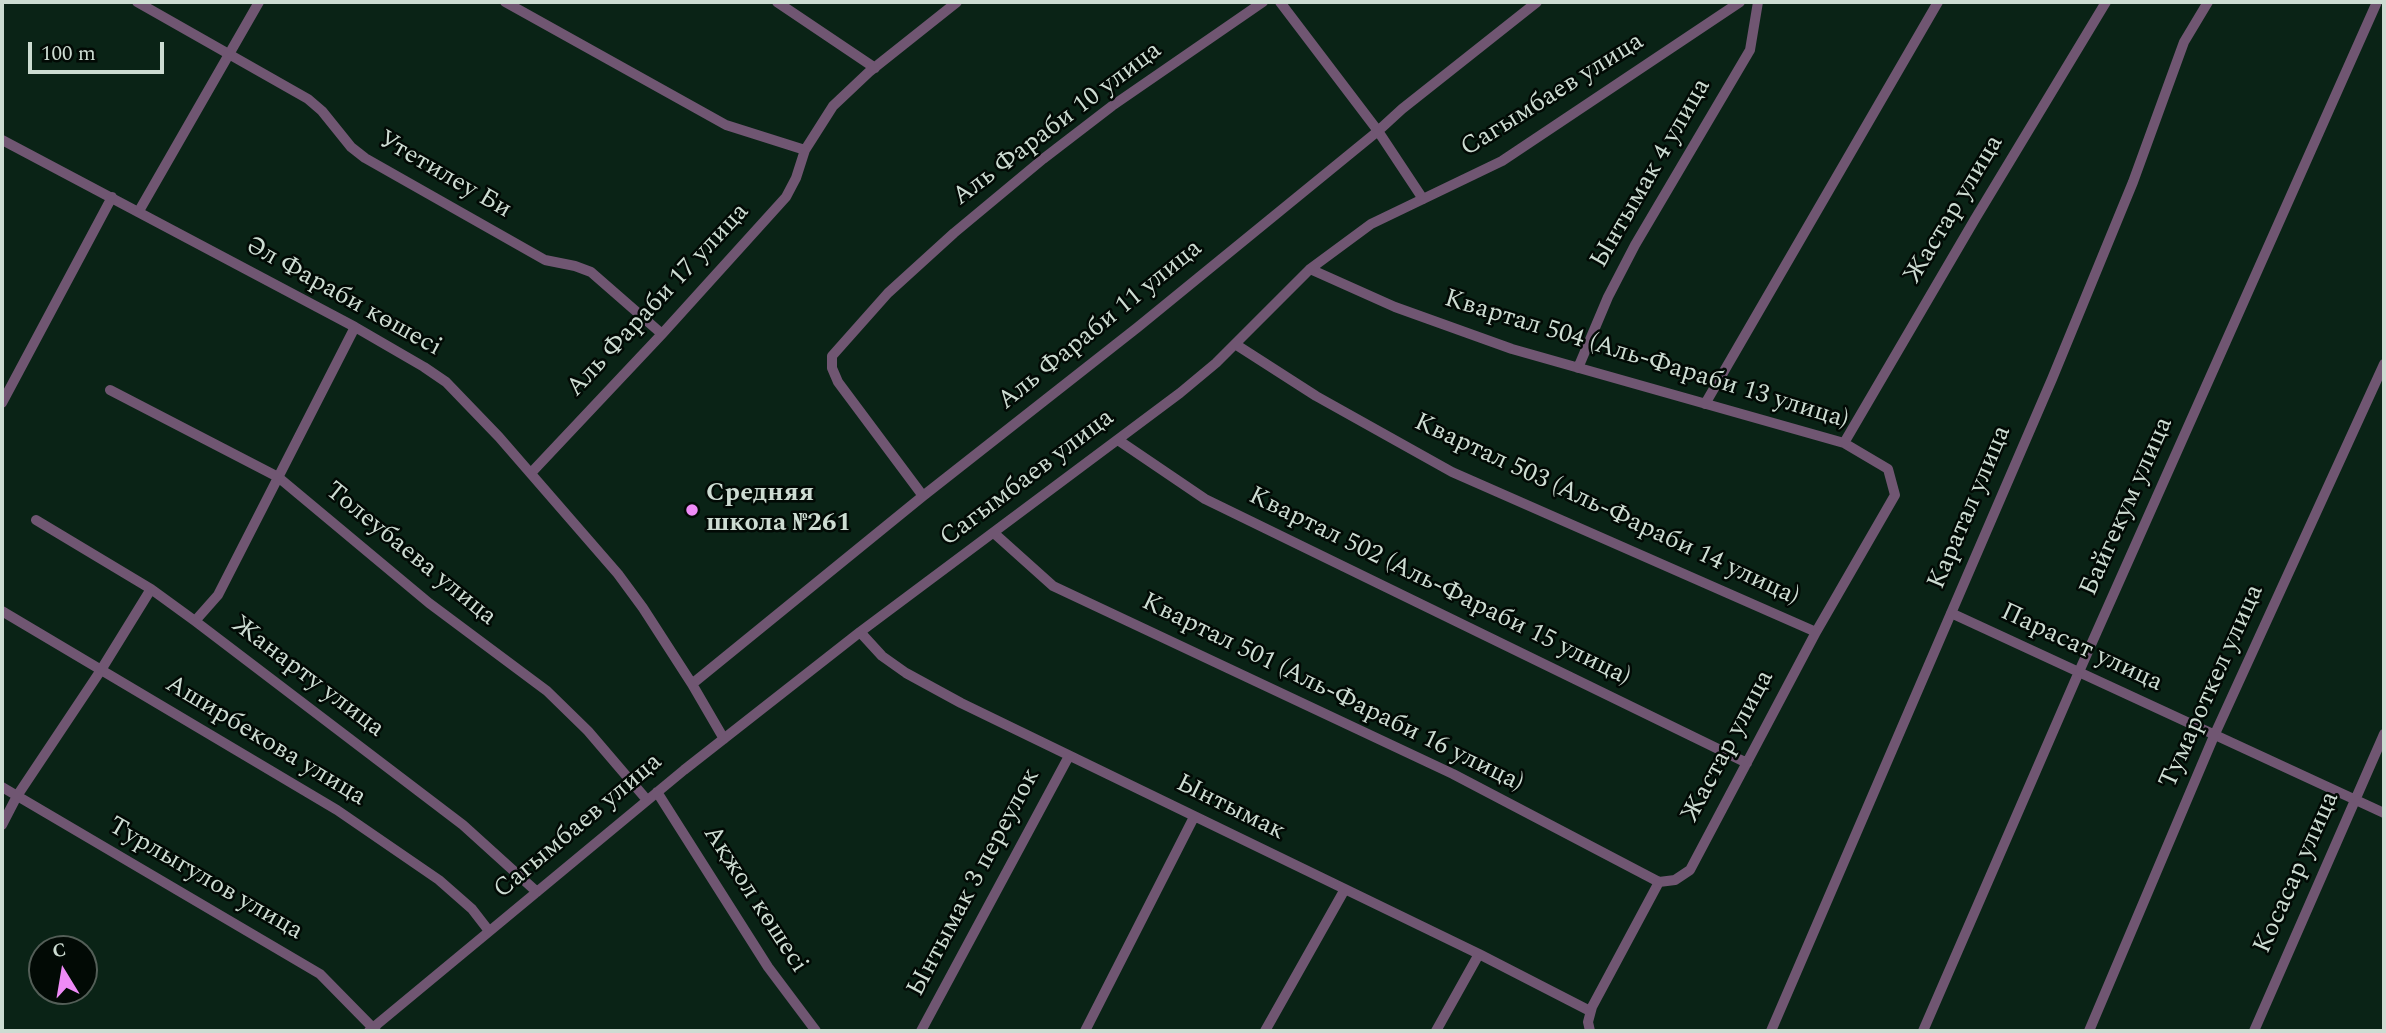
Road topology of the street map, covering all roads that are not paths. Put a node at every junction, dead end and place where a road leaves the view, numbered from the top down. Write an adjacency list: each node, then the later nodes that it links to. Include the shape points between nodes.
1 (137, 2): 15 (street, Утетилеу Би)
2 (259, 2): 15 (street)
3 (505, 2): 19 (street, via 726,125)
4 (778, 2): 16 (street)
5 (957, 2): 16 (street, Аль Фараби 17 улица)
6 (1263, 2): 37 (street, Аль Фараби 10 улица, via 1043,159 888,293 832,356 838,382)
7 (1280, 2): 17 (street)
8 (1537, 2): 17 (street, Аль Фараби 11 улица)
9 (1740, 2): 21 (street, Сагымбаев улица, via 1502,160)
10 (1758, 2): 28 (street, Ынтымак 4 улица, via 1750,50 1635,245)
11 (1938, 2): 31 (street)
12 (2106, 2): 33 (street, Жастар улица)
13 (2208, 2): 42 (street, Каратал улица, via 2184,42 2133,182)
14 (2377, 2): 47 (street, Байгекум улица)
15 (230, 54): 22 (street); 25 (street, Утетилеу Би, via 308,99 365,158 545,260 591,272)
16 (875, 68): 19 (street, Аль Фараби 17 улица, via 833,106)
17 (1378, 131): 21 (street); 37 (street, Аль Фараби 11 улица)
18 (2, 140): 20 (street, Әл Фараби көшесі)
19 (805, 150): 25 (street, Аль Фараби 17 улица, via 786,197)
20 (112, 197): 22 (street, Әл Фараби көшесі); 30 (street)
21 (1423, 199): 23 (street, Сагымбаев улица, via 1371,224)
22 (139, 211): 24 (street, Әл Фараби көшесі)
23 (1310, 269): 26 (street, Сагымбаев улица); 28 (street, Квартал 504 (Аль-Фараби 13 улица), via 1395,307)
24 (355, 327): 35 (street, Әл Фараби көшесі, via 446,382); 36 (street)
25 (662, 334): 35 (street, Аль Фараби 17 улица)
26 (1235, 344): 32 (street, Сагымбаев улица); 45 (street, Квартал 503 (Аль-Фараби 14 улица), via 1316,396 1452,472)
27 (2384, 364): 50 (street, Тумароткел улица)
28 (1578, 368): 31 (street, Квартал 504 (Аль-Фараби 13 улица))
29 (110, 390): 36 (street, Толеубаева улица)
30 (2, 403)
31 (1705, 404): 33 (street, Квартал 504 (Аль-Фараби 13 улица))
32 (1118, 440): 39 (street, Сагымбаев улица); 53 (street, Квартал 502 (Аль-Фараби 15 улица), via 1205,499)
33 (1844, 443): 34 (street, Квартал 504 (Аль-Фараби 13 улица))
34 (1888, 469): 45 (street, Жастар улица, via 1895,495)
35 (530, 473): 48 (street, Әл Фараби көшесі, via 618,574)
36 (278, 477): 43 (street, via 218,595); 57 (street, Толеубаева улица, via 429,603 547,691)
37 (923, 496): 48 (street, Аль Фараби 11 улица)
38 (36, 520): 40 (street, Жанарту улица)
39 (995, 534): 44 (street, Сагымбаев улица); 62 (street, Квартал 501 (Аль-Фараби 16 улица), via 1053,586 1453,774)
40 (151, 589): 43 (street, Жанарту улица); 46 (street)
41 (2, 611): 46 (street, Аширбекова улица)
42 (1951, 614): 47 (street, Парасат улица); 75 (street, Каратал улица)
43 (195, 621): 64 (street, Жанарту улица, via 463,825)
44 (860, 632): 51 (street, Сагымбаев улица); 52 (street, Ынтымак, via 906,673)
45 (1816, 632): 53 (street, Жастар улица)
46 (101, 670): 56 (street); 65 (street, Аширбекова улица, via 337,810 439,880)
47 (2078, 674): 50 (street, Парасат улица); 76 (street, Байгекум улица)
48 (692, 684): 51 (street, Әл Фараби көшесі)
49 (2384, 734): 58 (street, Косасар улица)
50 (2214, 736): 58 (street, Парасат улица); 77 (street, Тумароткел улица)
51 (724, 739): 55 (street, Сагымбаев улица)
52 (1069, 756): 60 (street, Ынтымак); 70 (street, Ынтымак 3 переулок)
53 (1747, 763): 62 (street, Жастар улица, via 1690,870 1675,880)
54 (2, 788): 56 (street, Турлыгулов улица)
55 (657, 792): 57 (street, Сагымбаев улица); 69 (street, Ақжол көшесі, via 768,967)
56 (17, 796): 61 (street); 68 (street, Турлыгулов улица, via 320,974)
57 (647, 800): 64 (street, Сагымбаев улица)
58 (2355, 800): 59 (street, Парасат улица); 78 (street, Косасар улица)
59 (2384, 813)
60 (1194, 817): 63 (street, Ынтымак); 71 (street)
61 (2, 825)
62 (1659, 882): 67 (street)
63 (1345, 889): 66 (street, Ынтымак); 72 (street)
64 (537, 892): 65 (street, Сагымбаев улица)
65 (489, 931): 68 (street, Сагымбаев улица)
66 (1479, 954): 67 (street, Ынтымак); 73 (street)
67 (1590, 1012): 74 (street)
68 (373, 1030)
69 (816, 1031)
70 (921, 1031)
71 (1085, 1031)
72 (1265, 1031)
73 (1437, 1031)
74 (1590, 1031)
75 (1771, 1031)
76 (1923, 1031)
77 (2089, 1031)
78 (2254, 1031)

